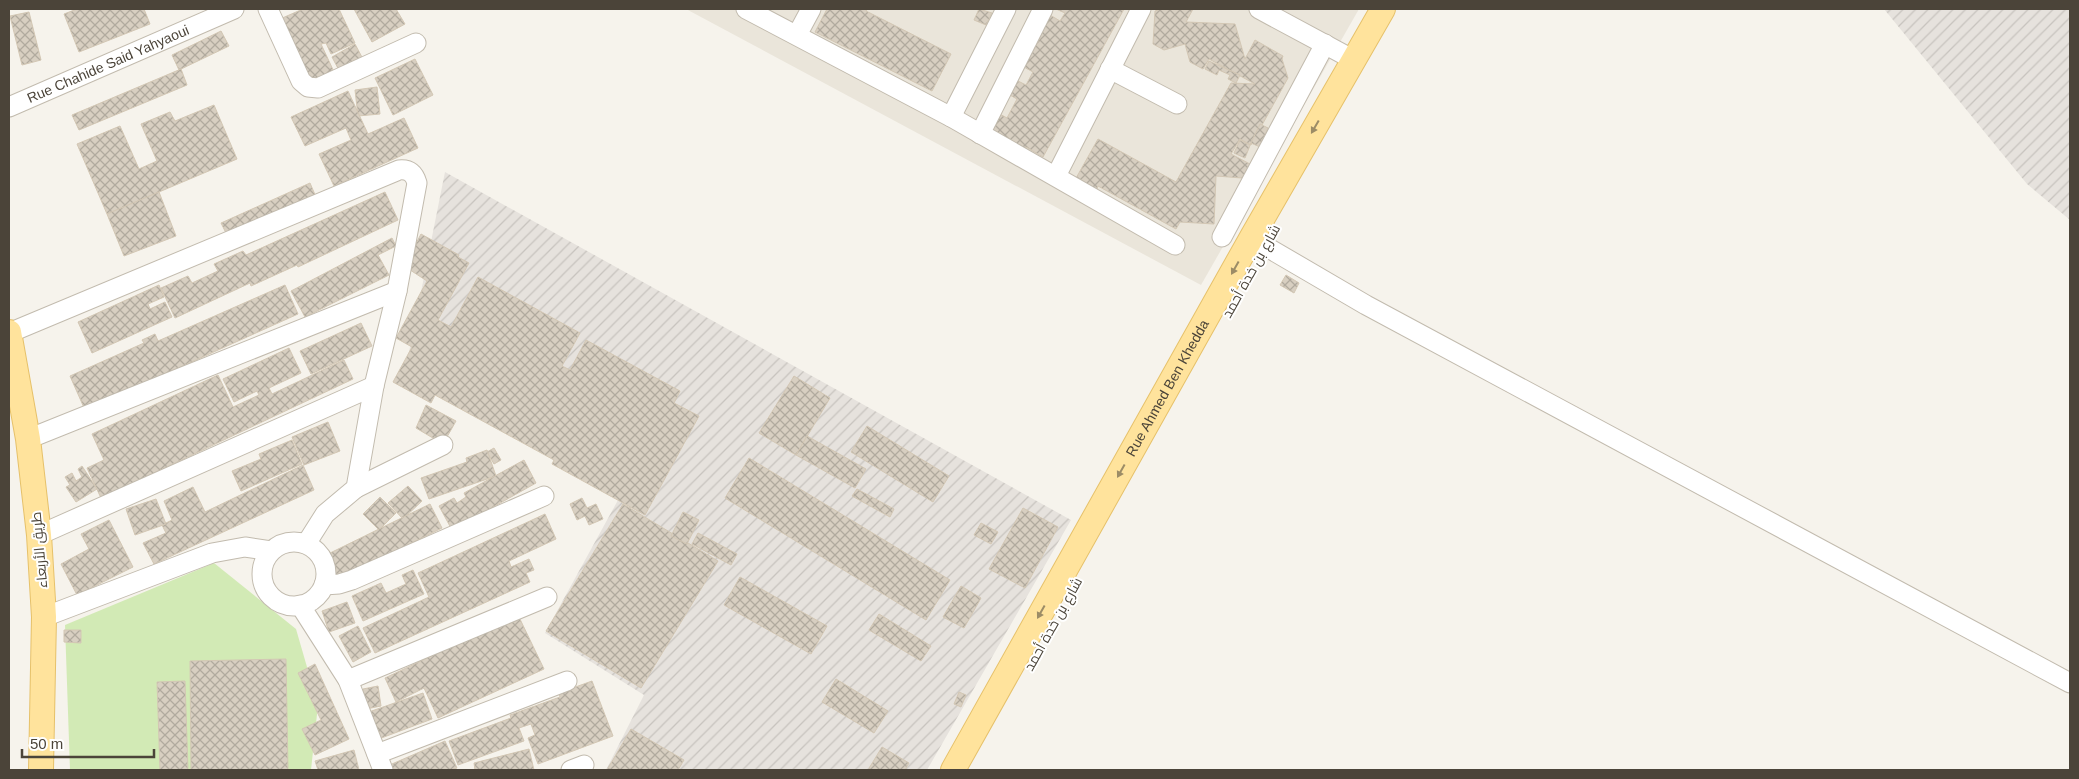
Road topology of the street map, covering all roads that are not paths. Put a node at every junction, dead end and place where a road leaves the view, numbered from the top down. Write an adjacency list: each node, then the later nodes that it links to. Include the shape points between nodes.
1 (268, 9): 13 (street, via 301,81 308,87 318,88)
2 (746, 9): 11 (street)
3 (811, 9): 12 (street)
4 (1043, 9): 20 (street)
5 (1141, 9): 16 (street)
6 (1259, 9): 14 (street)
7 (1384, 9): 15 (main road, Rue Ahmed Ben Khedda)
8 (1401, 9): 24 (main road, شارع بن خدة أحمد)
9 (1004, 10): 19 (street)
10 (224, 11): 18 (street, Rue Chahide Said Yahyaoui)
11 (769, 14): 12 (street)
12 (797, 35): 19 (street)
13 (416, 43)
14 (1325, 44): 15 (street); 22 (street)
15 (1354, 60): 44 (main road, Rue Ahmed Ben Khedda, one-way to 44)
16 (1110, 69): 17 (street); 21 (street)
17 (1177, 104)
18 (9, 107)
19 (951, 117): 20 (street)
20 (980, 134): 21 (street)
21 (1056, 176): 23 (street)
22 (1222, 237)
23 (1175, 245)
24 (1265, 246): 41 (street, via 1366,304); 45 (main road, شارع بن خدة أحمد)
25 (397, 292): 26 (street, via 417,183 415,176 405,169); 27 (street); 28 (street)
26 (9, 332): 28 (main road, طريق الأربعاء)
27 (374, 386): 30 (street); 32 (street)
28 (28, 439): 32 (main road, طريق الأربعاء)
29 (442, 445): 30 (street)
30 (356, 488): 33 (street, via 325,514)
31 (544, 496): 35 (street, via 352,580)
32 (39, 534): 38 (main road, طريق الأربعاء)
33 (306, 544): 34 (street, via 282,544); 35 (street, via 323,561)
34 (271, 551): 37 (street, via 262,569 266,589 280,603); 38 (street, via 245,547 212,553)
35 (324, 585): 37 (street, via 310,601)
36 (547, 597): 39 (street)
37 (300, 605): 39 (street)
38 (44, 617): 43 (main road, طريق الأربعاء)
39 (348, 680): 42 (street)
40 (567, 681): 42 (street)
41 (2070, 683)
42 (380, 762)
43 (41, 770)
44 (953, 770)
45 (971, 770)

